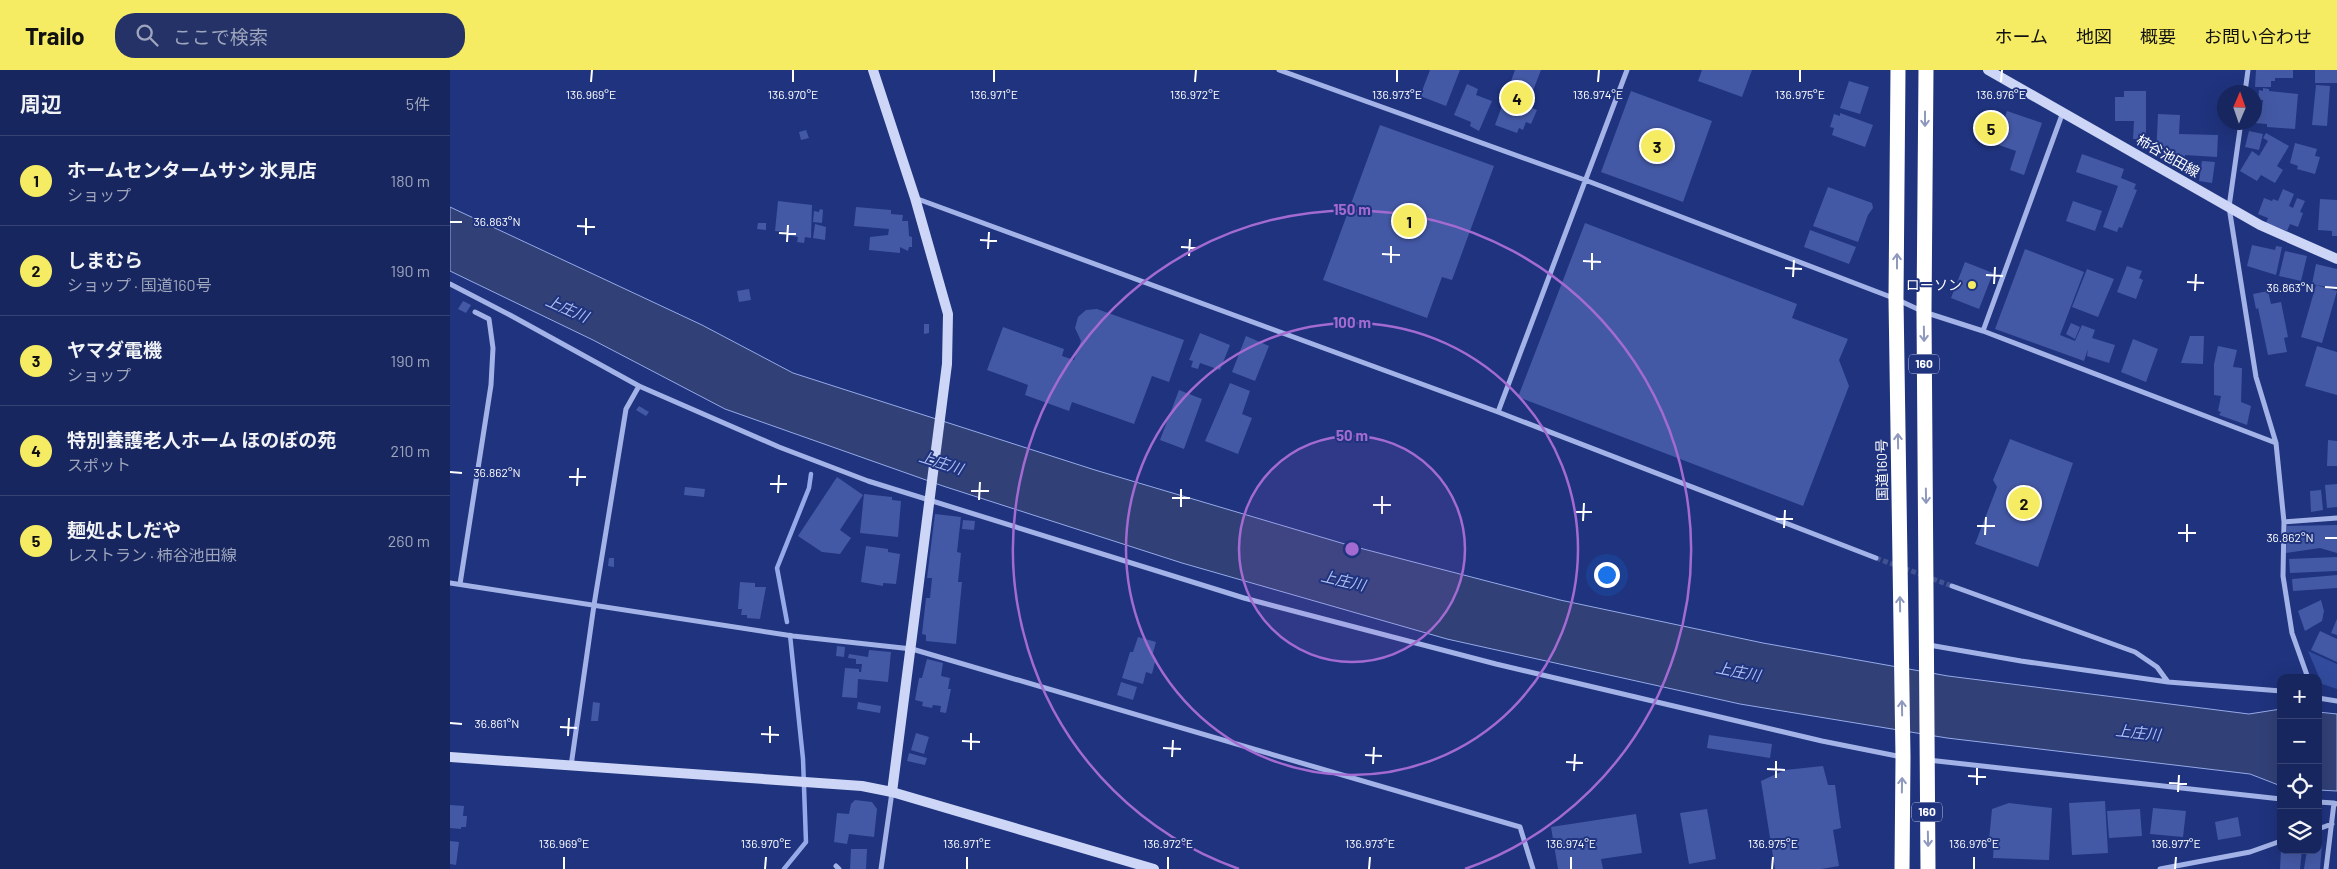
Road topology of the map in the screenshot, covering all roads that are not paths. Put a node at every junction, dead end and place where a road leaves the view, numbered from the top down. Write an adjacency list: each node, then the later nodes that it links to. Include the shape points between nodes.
1 (873, 70): 12 (street)
2 (1279, 70): 11 (street)
3 (1627, 70): 11 (street)
4 (1898, 70): 16 (highway, 国道160号 / 160, one-way to 4)
5 (1926, 70): 18 (highway, 160, one-way to 18)
6 (1988, 70): 9 (street, 柿谷池田線)
7 (2248, 70): 8 (street)
8 (2246, 85)
9 (2063, 111): 13 (street, 柿谷池田線); 19 (street)
10 (2240, 130): 13 (street)
11 (1585, 180): 16 (street); 21 (street)
12 (915, 198): 21 (street); 23 (street, via 948,314 946,364)
13 (2229, 207): 14 (street, 柿谷池田線, via 2260,225); 22 (street, via 2256,377)
14 (2337, 260)
15 (450, 284): 20 (street)
16 (1896, 299): 18 (street); 39 (highway, 国道160号 / 160, one-way to 16)
17 (475, 312): 28 (street, via 489,319 493,358)
18 (1924, 312): 19 (street); 32 (highway, 160, one-way to 32)
19 (1983, 331): 22 (street)
20 (639, 386): 23 (street, via 780,447); 30 (street, via 626,409)
21 (1498, 412): 26 (street)
22 (2276, 443): 25 (street)
23 (928, 500): 31 (street); 39 (street, via 1244,598 1496,664)
24 (2337, 518): 25 (street)
25 (2284, 522): 33 (street, via 2283,576 2292,633)
26 (1876, 558)
27 (450, 582): 28 (street)
28 (460, 584): 30 (street)
29 (1952, 586): 34 (street, via 2135,652 2157,667)
30 (594, 605): 31 (street, via 793,636); 41 (street)
31 (912, 649): 42 (street); 51 (street, via 1520,827)
32 (1927, 651): 34 (street); 40 (highway, 160)
33 (2307, 674)
34 (2168, 682): 35 (street)
35 (2277, 691)
36 (2322, 699): 37 (street)
37 (2337, 701)
38 (450, 757): 41 (street)
39 (1903, 757): 52 (highway, 国道160号 / 160, one-way to 39)
40 (1927, 758): 43 (street); 53 (highway, 160, one-way to 53)
41 (571, 767): 42 (street, via 862,786)
42 (892, 792): 49 (street); 50 (street)
43 (2277, 799)
44 (2322, 802): 45 (street)
45 (2335, 803): 46 (street)
46 (2332, 824): 47 (street); 55 (street)
47 (2322, 828)
48 (2277, 842): 54 (street, via 2250,852)
49 (881, 869)
50 (1154, 869)
51 (1533, 869)
52 (1902, 869)
53 (1928, 869)
54 (2160, 869)
55 (2326, 869)

